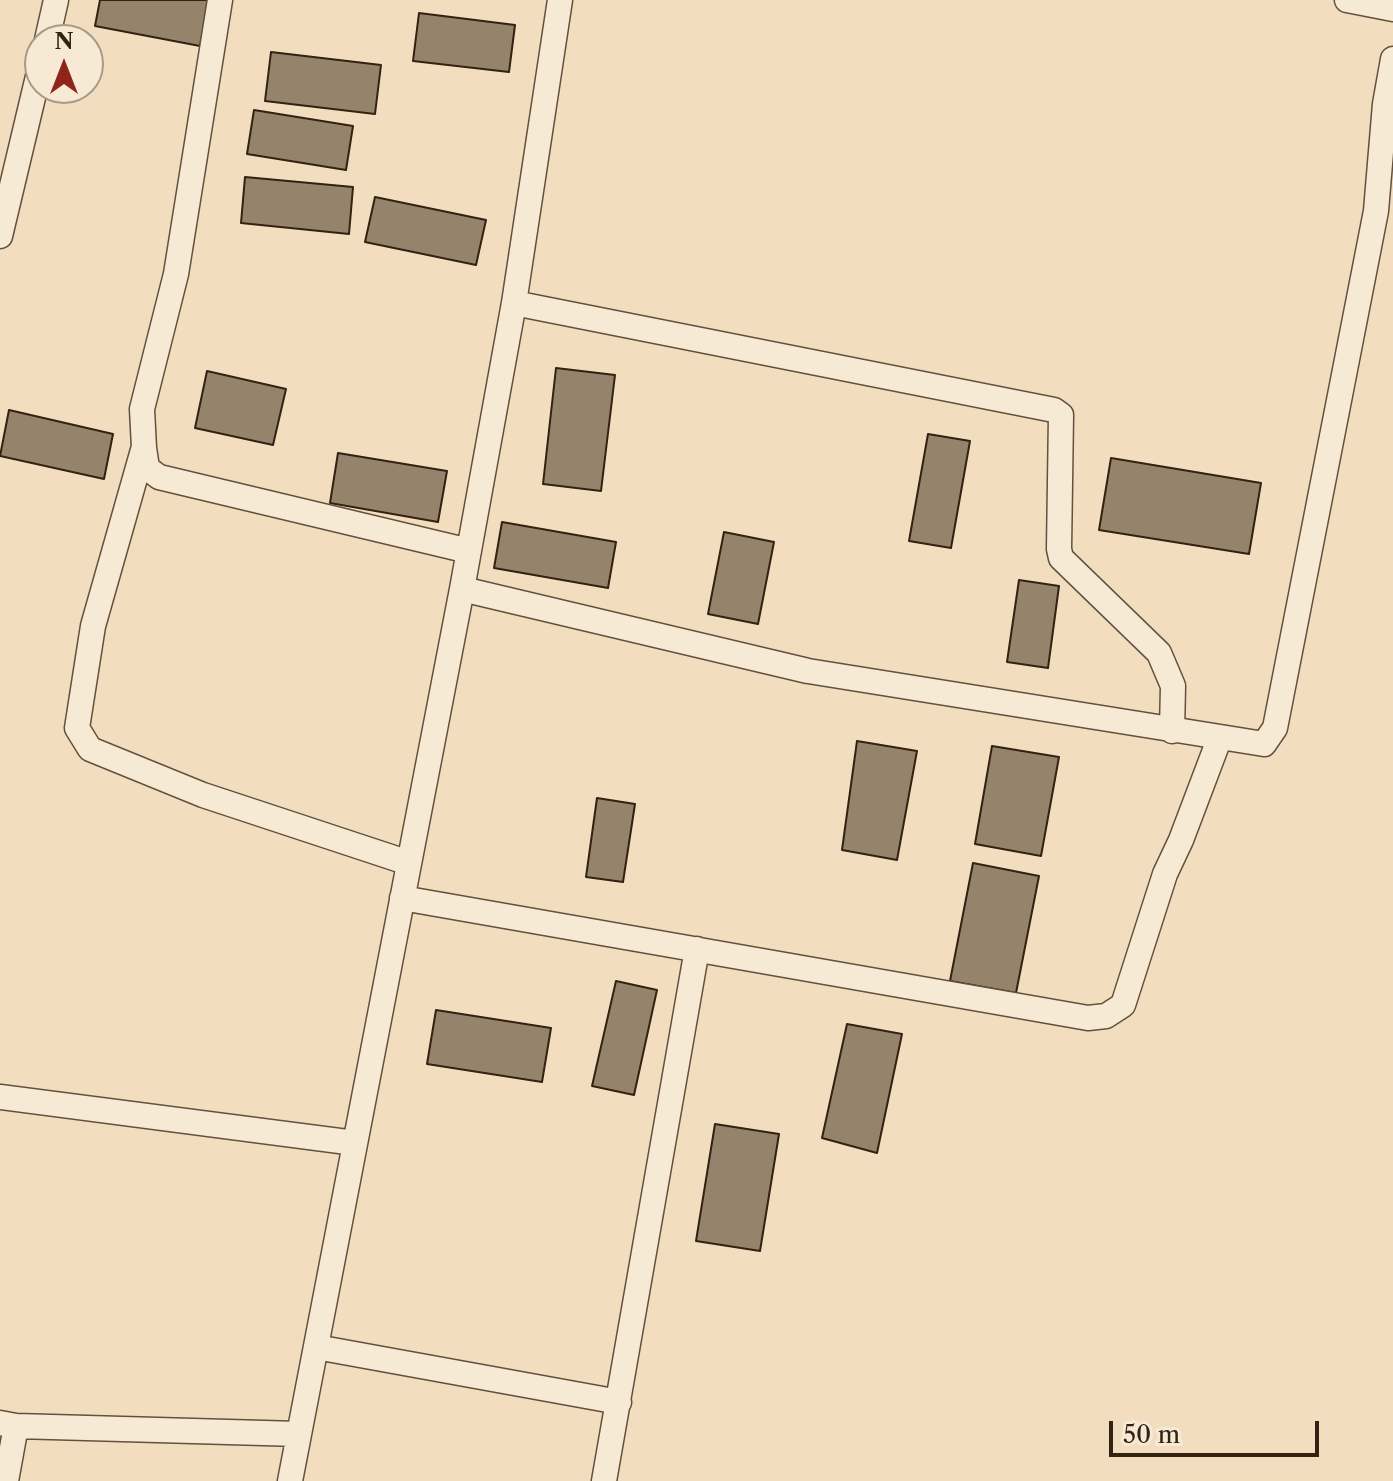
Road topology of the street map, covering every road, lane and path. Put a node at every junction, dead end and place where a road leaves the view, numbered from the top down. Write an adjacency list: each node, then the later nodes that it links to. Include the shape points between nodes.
1 (56, 0): 6 (street)
2 (220, 0): 11 (street, via 176,274 142,409)
3 (560, 0): 10 (street)
4 (1347, 0): 5 (street)
5 (1393, 9)
6 (51, 24)
7 (1393, 59): 15 (street, via 1376,211 1275,728 1264,744)
8 (31, 104): 9 (street)
9 (0, 236)
10 (514, 303): 12 (street); 14 (street, via 1054,410 1061,415 1061,558 1159,653 1173,686)
11 (144, 448): 12 (street, via 147,468 159,477); 16 (street, via 93,626 77,728 90,749 203,795)
12 (469, 551): 13 (street)
13 (462, 589): 14 (street, via 808,671); 16 (street)
14 (1172, 731): 15 (street)
15 (1220, 737): 18 (street, via 1165,874 1123,1005 1106,1016 1088,1018)
16 (409, 863): 17 (street)
17 (402, 898): 18 (street); 20 (street)
18 (697, 949): 22 (street)
19 (0, 1097): 20 (street)
20 (355, 1143): 21 (street)
21 (316, 1347): 22 (street); 24 (street)
22 (619, 1402): 27 (street)
23 (8, 1424): 24 (street); 25 (street)
24 (299, 1434): 26 (street)
25 (6, 1481)
26 (290, 1481)
27 (604, 1481)

